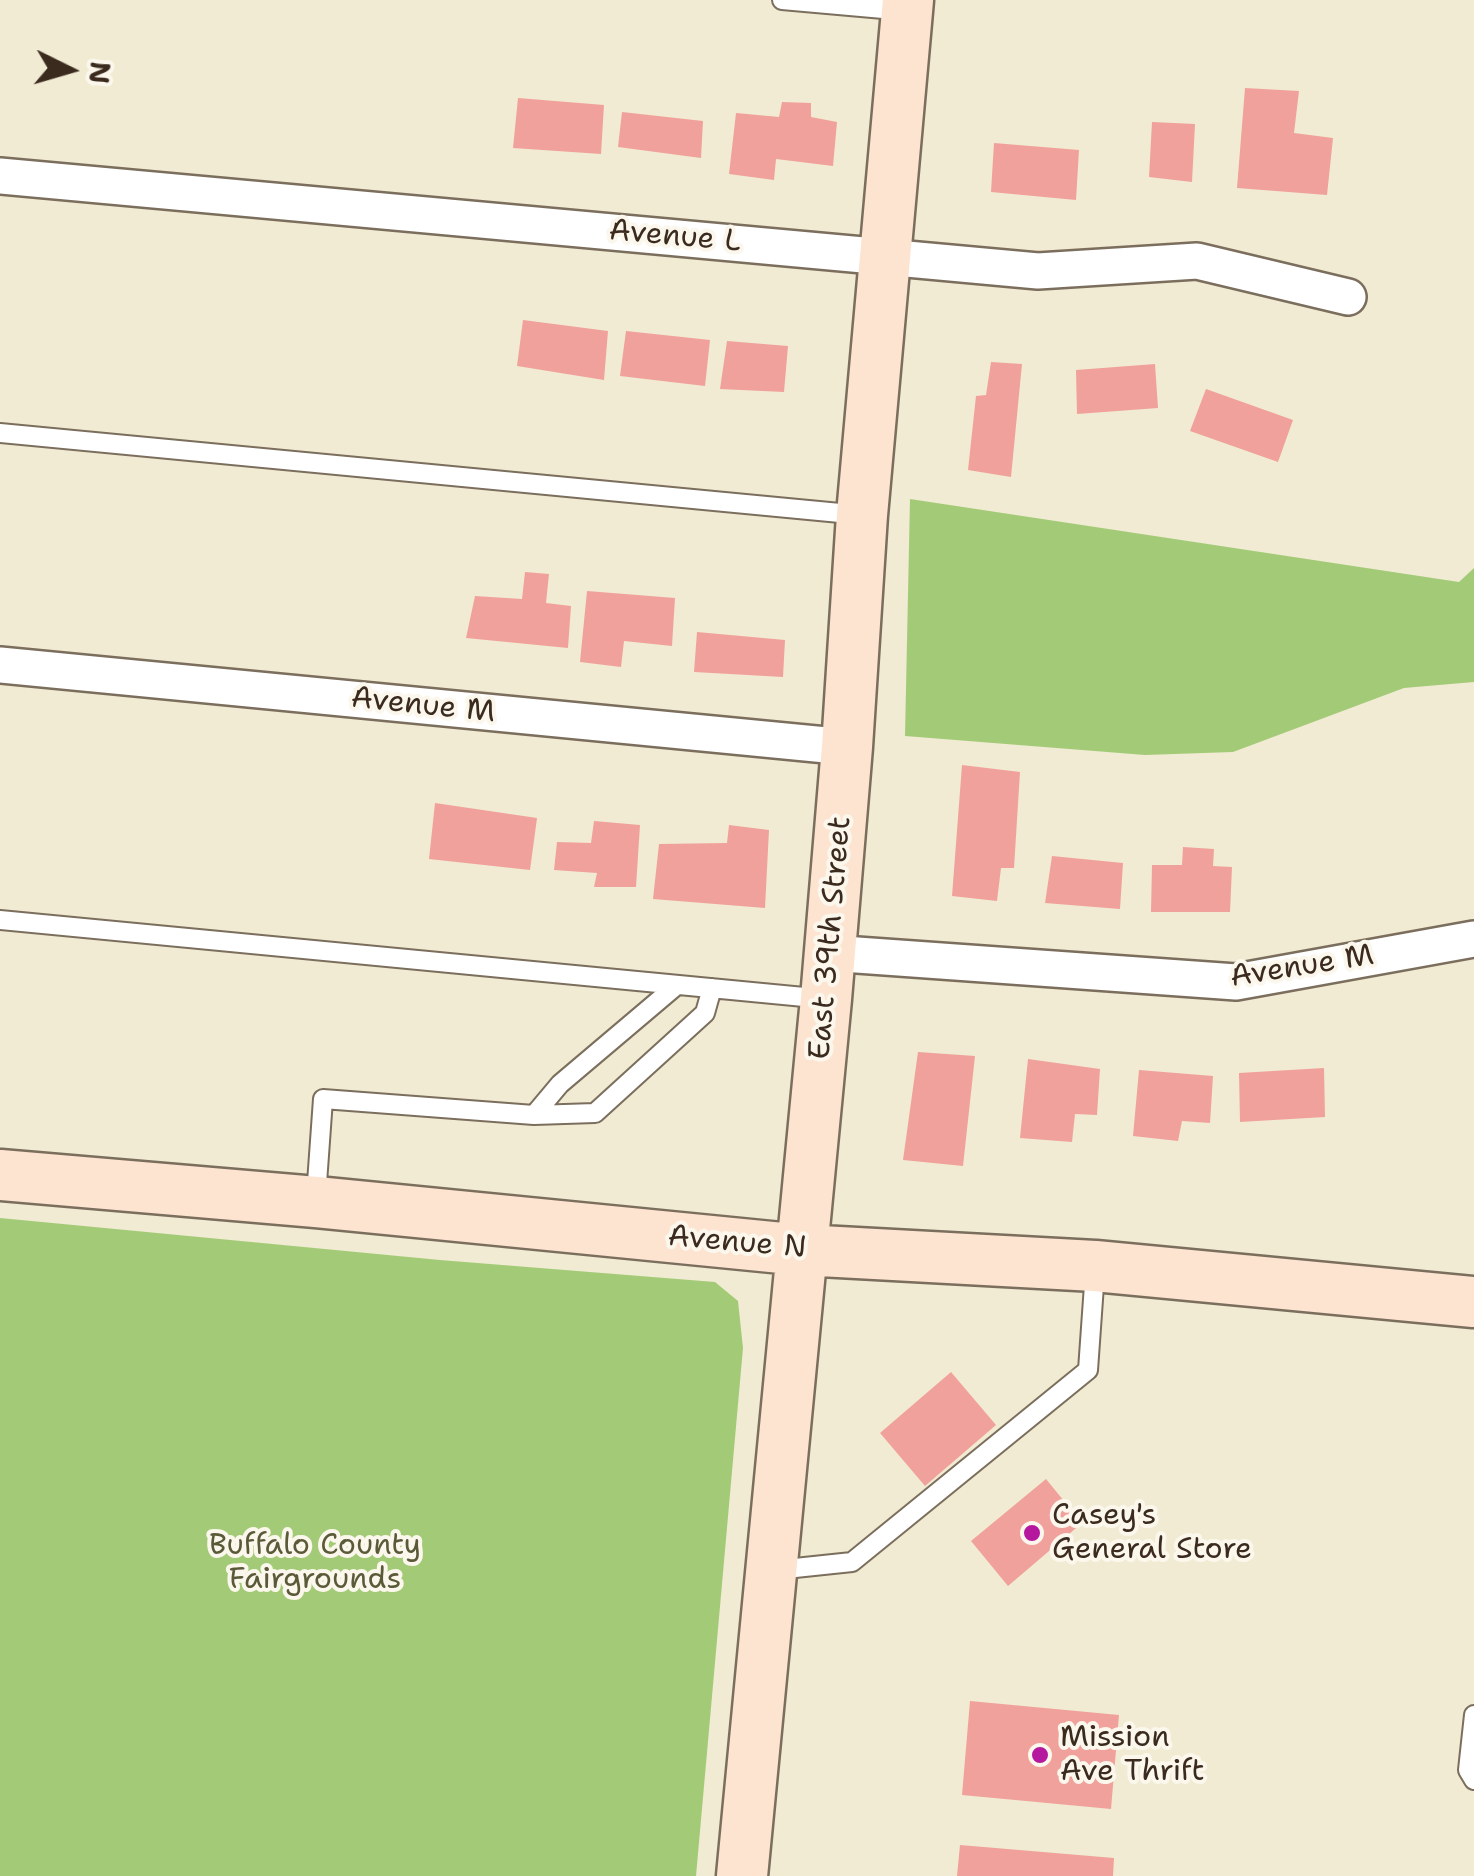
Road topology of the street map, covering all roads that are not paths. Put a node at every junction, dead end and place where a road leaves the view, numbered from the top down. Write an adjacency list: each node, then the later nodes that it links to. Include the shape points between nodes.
1 (782, 0): 2 (lane)
2 (908, 6): 4 (main road, East 39th Street)
3 (0, 176): 4 (street, Avenue L)
4 (884, 256): 5 (street, Avenue L, via 1038,271 1196,262); 7 (main road, East 39th Street)
5 (1348, 298)
6 (0, 433): 7 (lane)
7 (862, 515): 9 (main road, East 39th Street)
8 (0, 665): 9 (street, Avenue M)
9 (847, 747): 12 (main road, East 39th Street)
10 (0, 920): 13 (lane)
11 (1474, 939): 12 (street, Avenue M, via 1236,982)
12 (828, 976): 14 (lane); 18 (main road, East 39th Street)
13 (678, 985): 14 (lane); 15 (lane, via 560,1084)
14 (712, 988): 15 (lane, via 705,1014 595,1113)
15 (534, 1115): 17 (lane, via 323,1099)
16 (0, 1175): 17 (main road, Avenue N)
17 (316, 1202): 18 (main road, Avenue N)
18 (802, 1250): 19 (main road, Avenue N); 21 (main road, East 39th Street)
19 (1095, 1266): 20 (main road, Avenue N); 21 (lane, via 1088,1370 852,1562)
20 (1474, 1302)
21 (773, 1570): 24 (main road, East 39th Street)
22 (1474, 1715): 23 (lane, via 1468,1770)
23 (1474, 1780)
24 (742, 1876)

